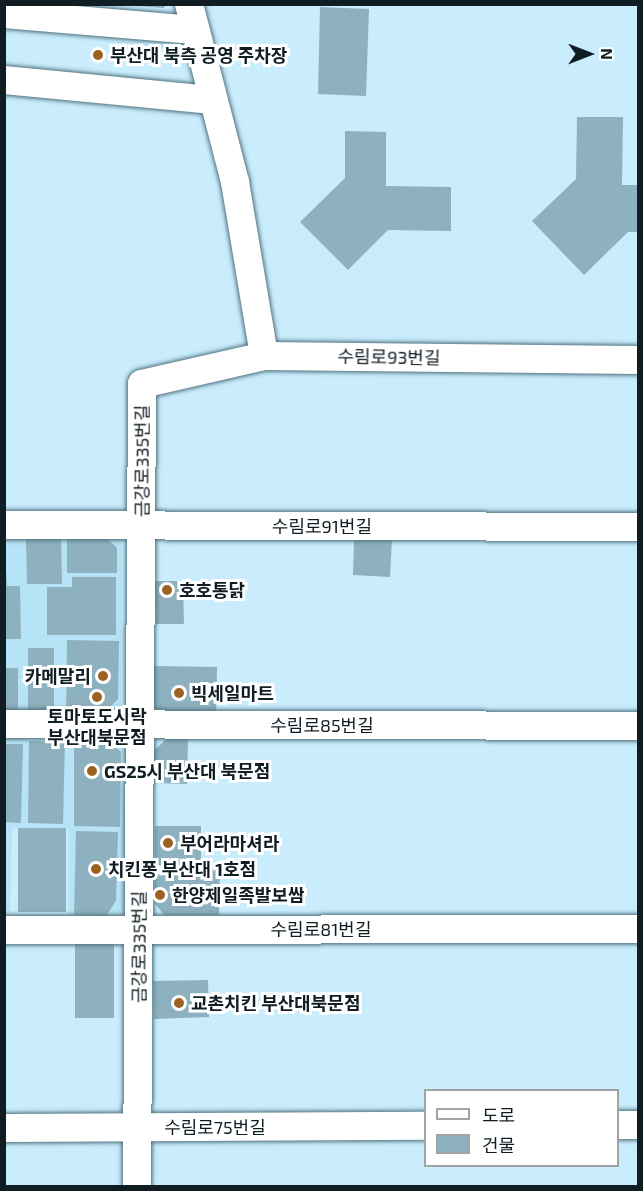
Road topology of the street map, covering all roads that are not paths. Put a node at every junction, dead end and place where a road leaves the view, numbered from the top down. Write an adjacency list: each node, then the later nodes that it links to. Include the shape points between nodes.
1 (4, 14): 2 (street)
2 (191, 17): 4 (street)
3 (4, 80): 4 (street)
4 (213, 100): 5 (street, via 235,182)
5 (264, 356): 6 (street, 수림로93번길); 7 (street, 수림로93번길)
6 (639, 360)
7 (142, 384): 9 (street, 금강로335번길)
8 (4, 525): 9 (street, 수림로91번길)
9 (141, 525): 10 (street, 수림로91번길); 12 (street, 금강로335번길)
10 (639, 526)
11 (4, 724): 12 (street, 수림로85번길)
12 (140, 725): 13 (street, 수림로85번길); 16 (street, 금강로335번길)
13 (639, 726)
14 (639, 929): 16 (street, 수림로81번길)
15 (4, 930): 16 (street, 수림로81번길)
16 (139, 930): 20 (street, 금강로335번길)
17 (619, 1125): 18 (street)
18 (639, 1125)
19 (424, 1126): 20 (street, 수림로75번길)
20 (137, 1127): 21 (street, 수림로75번길); 22 (street, 금강로335번길)
21 (4, 1128)
22 (137, 1186)

